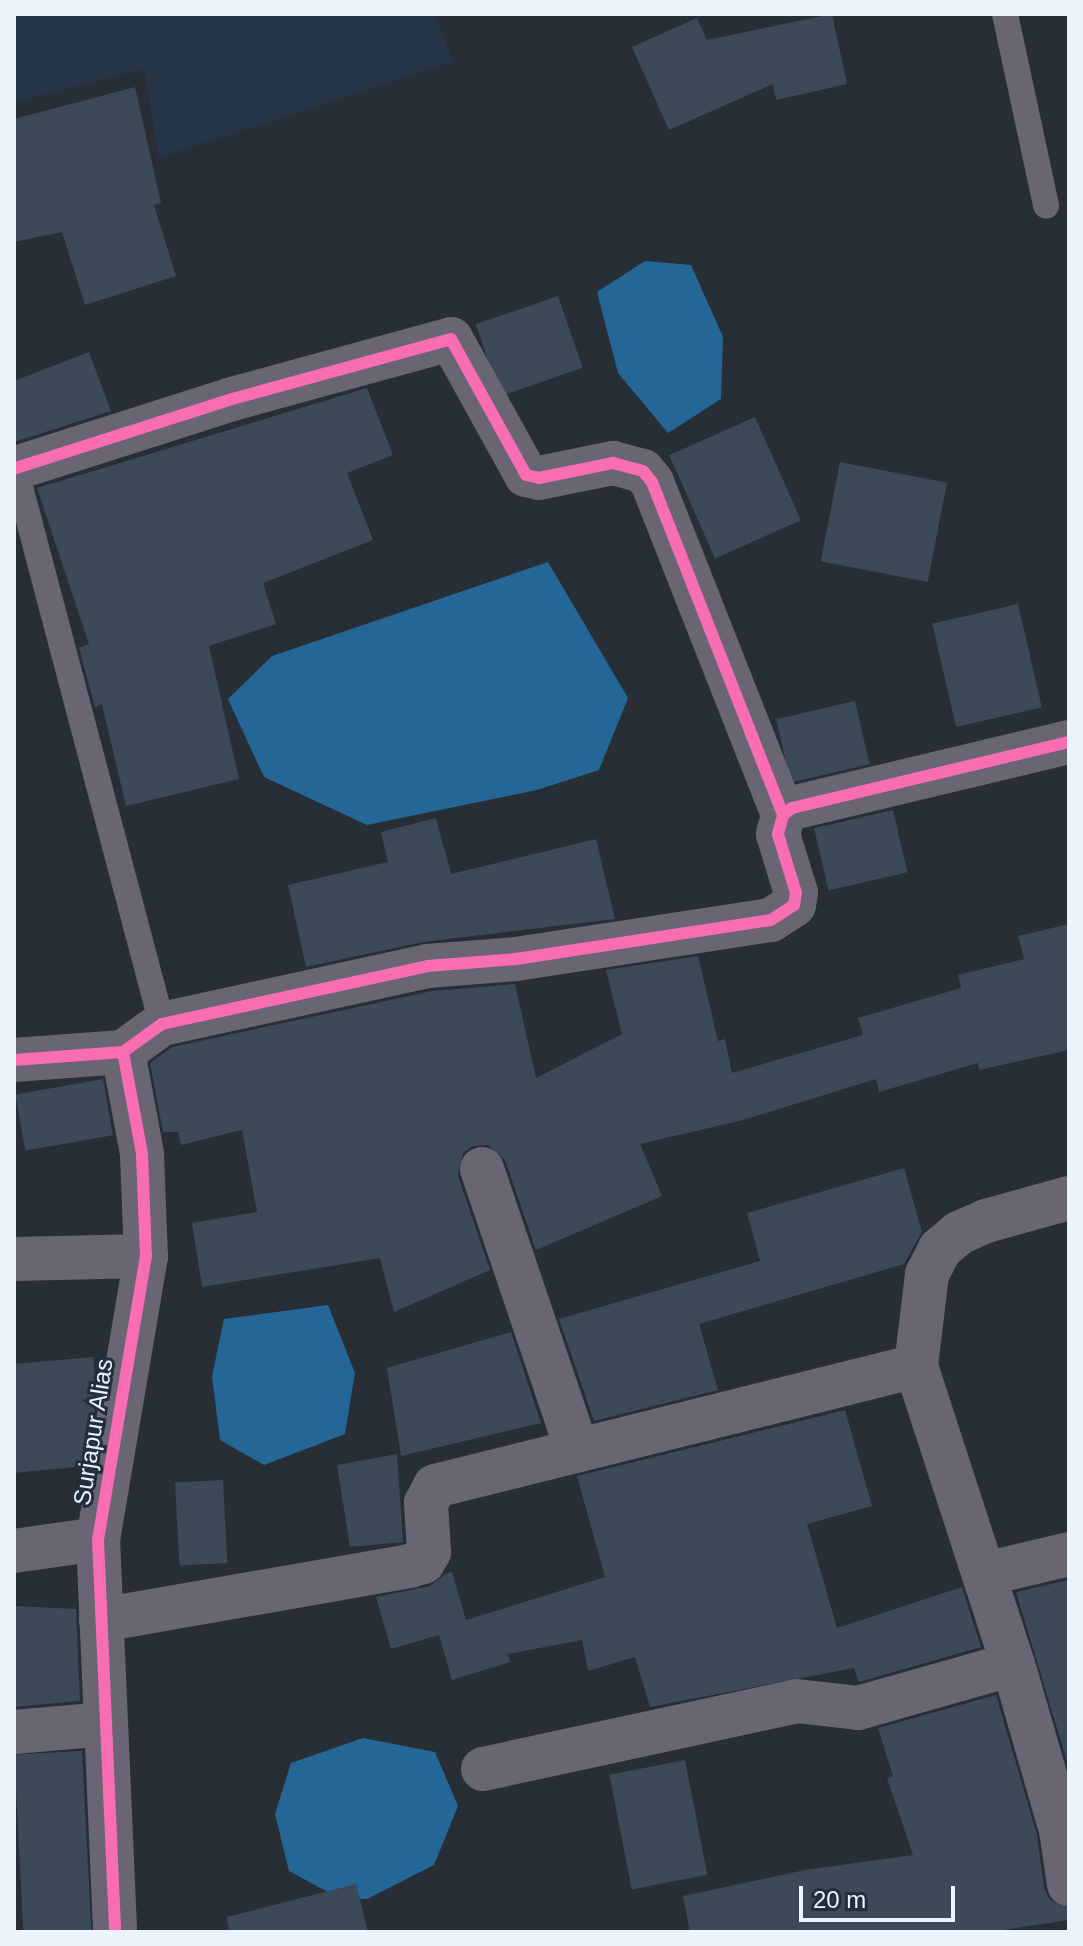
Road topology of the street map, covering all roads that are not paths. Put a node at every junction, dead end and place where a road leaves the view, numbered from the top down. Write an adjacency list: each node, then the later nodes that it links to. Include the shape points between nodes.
1 (1005, 14): 2 (lane)
2 (1046, 206)
3 (15, 466): 5 (street, via 451,339 526,475 539,478 613,463 643,471 652,482); 6 (lane)
4 (1069, 742): 5 (street, via 792,808)
5 (783, 815): 6 (street, via 778,834 796,893 794,905 771,920 516,959 428,966)
6 (162, 1024): 7 (street)
7 (123, 1052): 8 (street); 11 (street, Surjapur Alias, via 142,1154)
8 (14, 1060)
9 (482, 1169): 14 (street)
10 (1069, 1198): 13 (street, via 986,1221 940,1249 927,1274)
11 (146, 1256): 12 (street); 15 (street, Surjapur Alias)
12 (14, 1259)
13 (916, 1366): 14 (street); 18 (street)
14 (576, 1447): 19 (street, via 427,1492 429,1552 423,1562)
15 (98, 1539): 16 (street); 19 (street, Surjapur Alias)
16 (14, 1551)
17 (1069, 1554): 18 (street)
18 (985, 1574): 20 (street)
19 (101, 1620): 21 (street, Surjapur Alias)
20 (1013, 1664): 23 (street, via 858,1708 797,1701); 24 (street, via 1061,1830)
21 (106, 1724): 22 (street); 25 (street, Surjapur Alias)
22 (14, 1732)
23 (483, 1769)
24 (1069, 1884)
25 (115, 1932)

